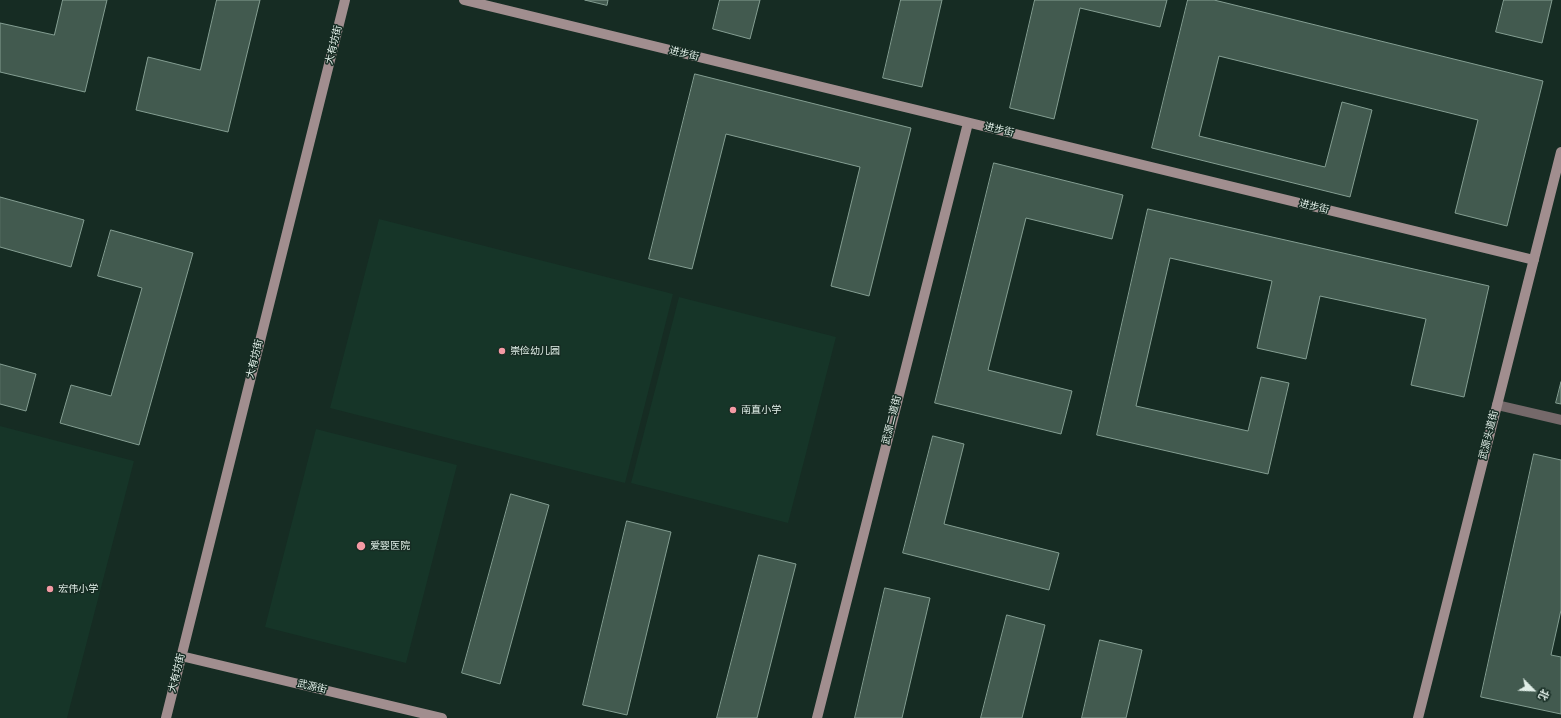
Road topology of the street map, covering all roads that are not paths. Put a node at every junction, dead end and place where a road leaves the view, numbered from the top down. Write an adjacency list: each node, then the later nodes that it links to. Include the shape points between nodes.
1 (345, 0): 8 (street, 大有坊街)
2 (464, 0): 3 (street, 进步街)
3 (968, 123): 5 (street, 进步街); 11 (street, 武源二道街)
4 (1561, 152): 5 (street, 武源头道街)
5 (1534, 260): 6 (street, 武源头道街)
6 (1497, 405): 7 (street); 12 (street, 武源头道街)
7 (1561, 420)
8 (181, 656): 9 (street, 大有坊街); 10 (street, 武源街)
9 (166, 718)
10 (442, 718)
11 (817, 718)
12 (1418, 718)

